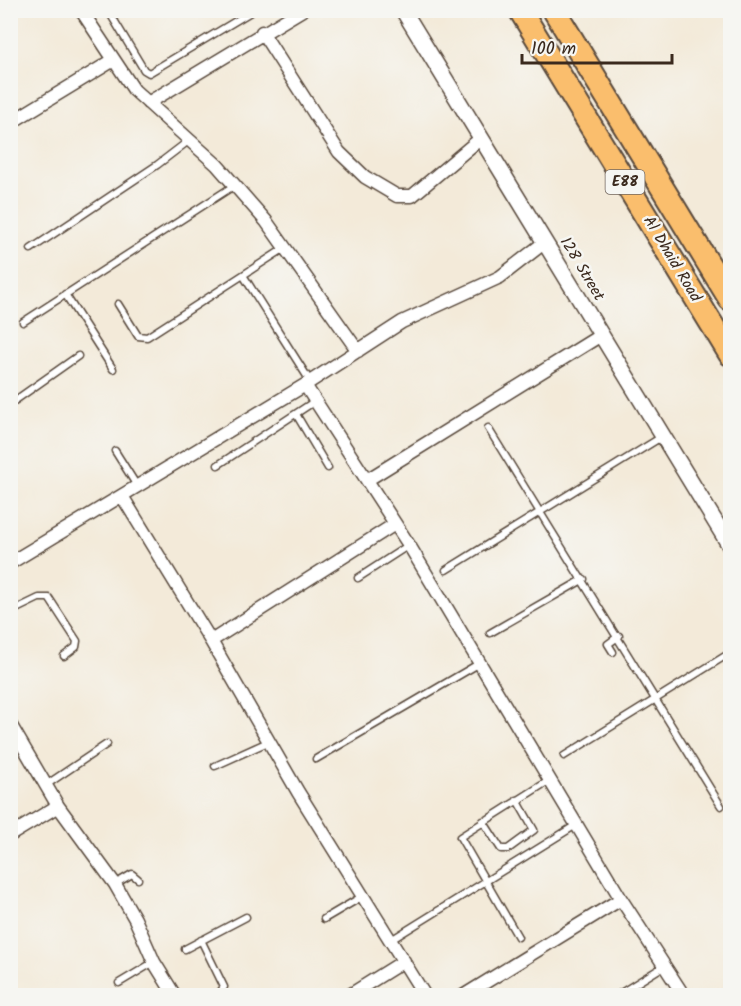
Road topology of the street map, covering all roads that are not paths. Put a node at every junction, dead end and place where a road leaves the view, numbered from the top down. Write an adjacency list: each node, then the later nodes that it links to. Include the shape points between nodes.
1 (81, 10): 11 (street)
2 (108, 10): 9 (lane, via 149,73)
3 (236, 10): 9 (lane)
4 (254, 10): 9 (lane)
5 (302, 10): 10 (street)
6 (403, 10): 14 (street, 128 Street)
7 (520, 10): 27 (highway, Al Dhaid Road / E88)
8 (554, 10): 22 (highway, Al Dhaid Road / E88)
9 (241, 18)
10 (262, 32): 12 (street); 14 (street, via 339,152 365,177 396,196 412,196)
11 (112, 61): 12 (street); 13 (street)
12 (148, 103): 15 (street)
13 (10, 123)
14 (481, 138): 17 (street, 128 Street)
15 (190, 139): 16 (street); 19 (lane)
16 (235, 185): 18 (street); 21 (lane)
17 (545, 242): 25 (street, 128 Street); 26 (street, via 500,277 402,322)
18 (285, 248): 20 (lane); 26 (street)
19 (31, 249)
20 (243, 275): 23 (lane, via 147,338 138,336); 30 (lane)
21 (65, 294): 24 (lane); 29 (lane)
22 (730, 299)
23 (118, 304)
24 (22, 322)
25 (601, 335): 35 (street, 128 Street); 39 (street)
26 (358, 351): 30 (street)
27 (730, 354)
28 (78, 356): 32 (lane)
29 (113, 369)
30 (308, 383): 31 (street); 40 (street)
31 (316, 401): 33 (lane); 39 (street)
32 (10, 404)
33 (296, 414): 37 (lane); 38 (lane)
34 (488, 428): 42 (lane)
35 (664, 436): 42 (lane); 45 (street, 128 Street)
36 (115, 451): 40 (lane)
37 (218, 465)
38 (328, 468)
39 (367, 480): 43 (street)
40 (137, 487): 41 (street)
41 (122, 496): 46 (street); 53 (street)
42 (543, 512): 47 (lane); 49 (lane)
43 (395, 524): 44 (street); 53 (street)
44 (409, 545): 48 (lane); 57 (street)
45 (730, 546)
46 (10, 563)
47 (446, 570)
48 (358, 579)
49 (584, 579): 51 (lane); 52 (lane)
50 (10, 612): 56 (lane, via 43,596 49,598 77,641 76,647)
51 (490, 633)
52 (619, 636): 54 (lane, via 608,644); 58 (lane)
53 (211, 641): 60 (street)
54 (613, 652)
55 (730, 653): 58 (lane)
56 (64, 656)
57 (481, 662): 63 (lane); 65 (street)
58 (657, 698): 62 (lane); 69 (lane)
59 (10, 724): 66 (street)
60 (268, 742): 64 (lane); 76 (street)
61 (107, 744): 66 (lane)
62 (564, 756)
63 (316, 759)
64 (215, 766)
65 (550, 780): 67 (lane); 71 (street)
66 (45, 785): 68 (street)
67 (517, 800): 70 (lane); 70 (lane, via 534,830 508,849 501,849)
68 (58, 806): 72 (street); 75 (street)
69 (721, 806)
70 (483, 821): 74 (lane, via 461,834 460,839)
71 (577, 825): 74 (lane); 77 (street)
72 (10, 835)
73 (138, 879): 75 (lane, via 132,874)
74 (485, 882): 80 (lane); 82 (lane)
75 (115, 884): 85 (street)
76 (363, 896): 79 (lane); 82 (street)
77 (621, 899): 86 (street); 92 (street)
78 (246, 917): 81 (lane)
79 (324, 920)
80 (518, 937)
81 (201, 940): 83 (lane); 89 (lane, via 224,987)
82 (391, 940): 84 (street)
83 (184, 949)
84 (404, 961): 90 (street); 91 (street)
85 (154, 962): 87 (lane); 88 (street)
86 (665, 966): 93 (lane); 94 (street)
87 (119, 983)
88 (169, 994)
89 (218, 996)
90 (348, 996)
91 (425, 996)
92 (462, 996)
93 (616, 996)
94 (684, 996)

